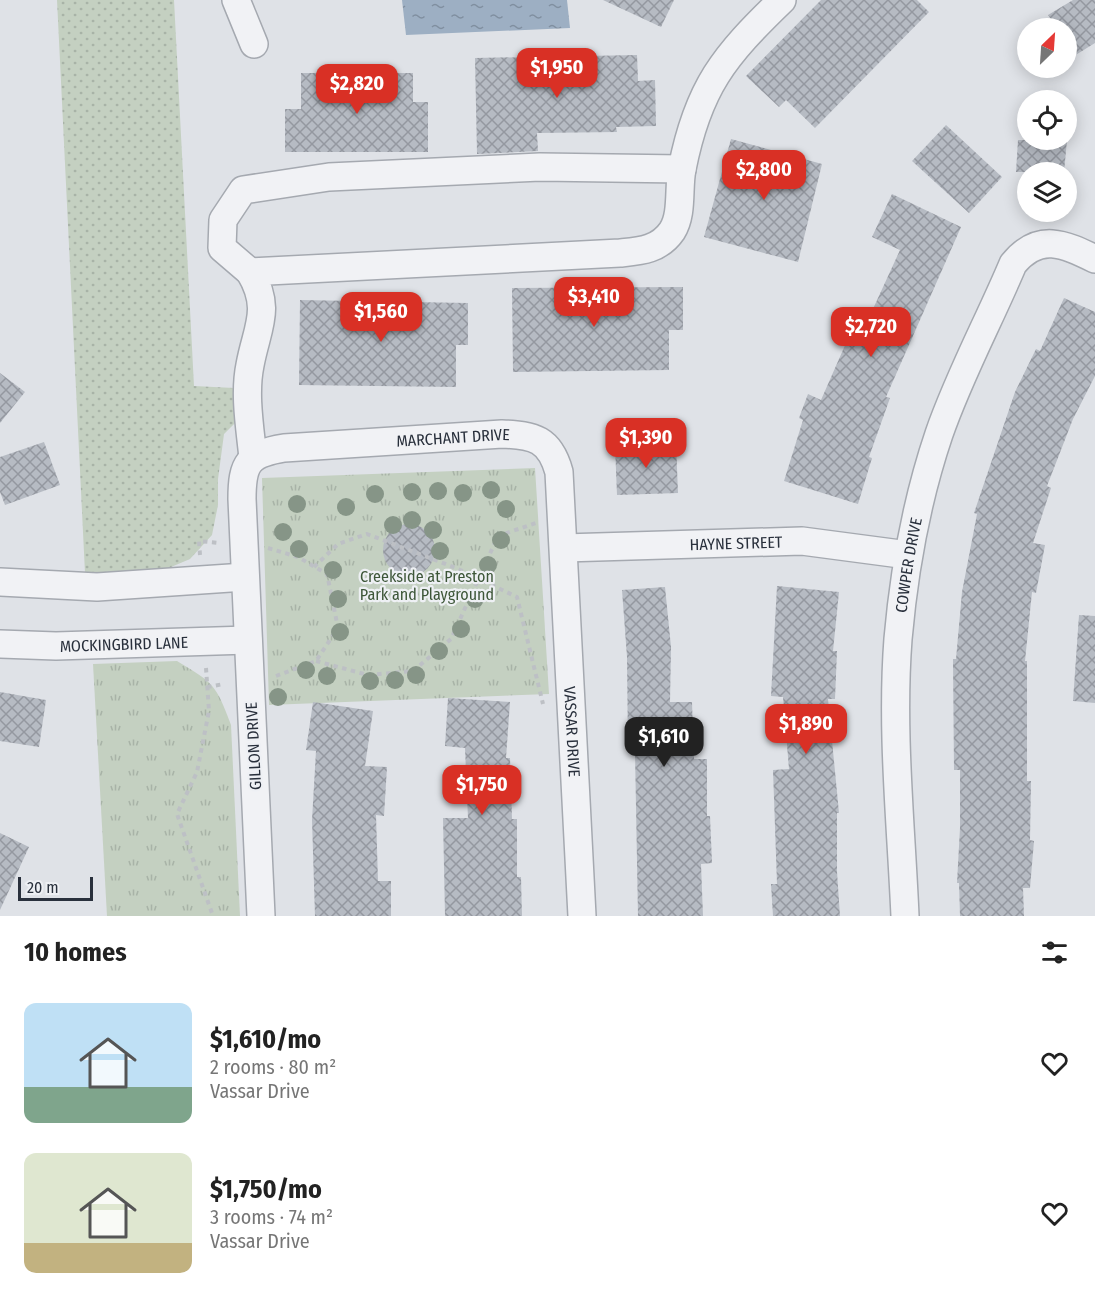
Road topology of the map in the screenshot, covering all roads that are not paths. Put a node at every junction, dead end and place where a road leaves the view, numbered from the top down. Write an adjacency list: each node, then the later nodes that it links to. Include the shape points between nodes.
1 (236, 0): 3 (street)
2 (782, 0): 4 (street, via 735,48 706,89)
3 (254, 44)
4 (682, 169): 6 (street, via 673,230 662,243 647,250); 6 (street, via 540,167 329,177 243,190 223,220 222,249)
5 (1095, 259): 9 (street, COWPER DRIVE, via 1059,244 1038,244 1013,264 949,406)
6 (250, 272): 7 (street, via 262,293 248,388)
7 (252, 458): 8 (street, MARCHANT DRIVE, via 284,448 502,434 532,436 548,448 556,464); 10 (street, via 242,478)
8 (564, 548): 9 (street, HAYNE STREET, via 802,541); 15 (street, VASSAR DRIVE)
9 (908, 555): 16 (street, COWPER DRIVE, via 898,639 896,715)
10 (244, 577): 11 (street, via 97,587); 12 (street, GILLON DRIVE)
11 (0, 582)
12 (248, 640): 13 (street, MOCKINGBIRD LANE); 14 (street, GILLON DRIVE)
13 (0, 644)
14 (261, 916)
15 (582, 916)
16 (905, 916)

